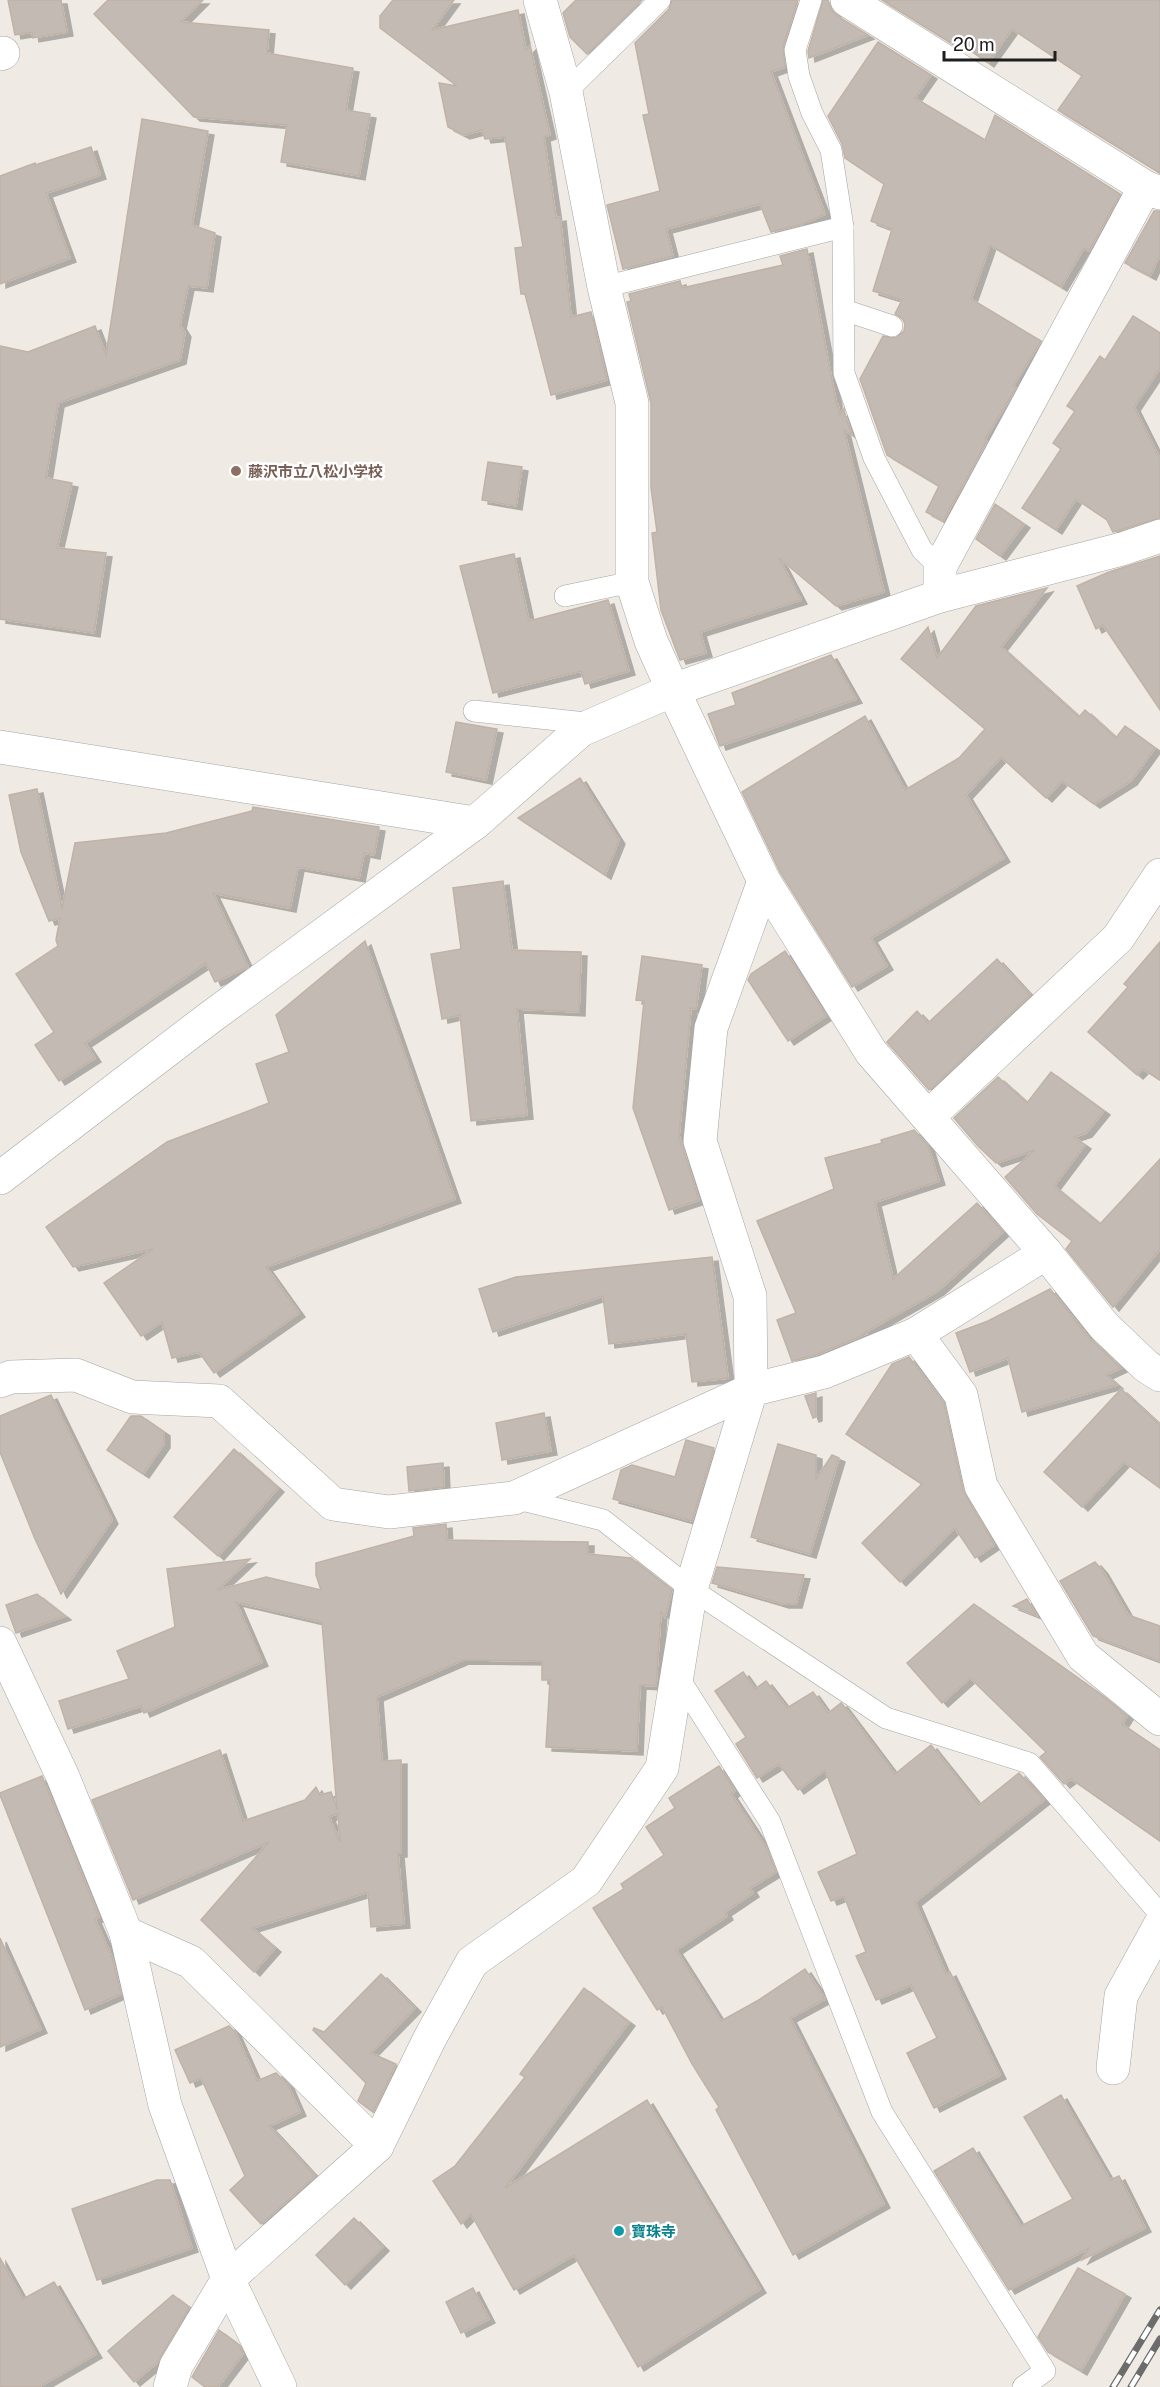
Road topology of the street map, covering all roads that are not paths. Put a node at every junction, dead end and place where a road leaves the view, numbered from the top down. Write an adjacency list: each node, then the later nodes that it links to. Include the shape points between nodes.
1 (540, 0): 5 (street)
2 (660, 0): 5 (lane)
3 (811, 0): 7 (lane, via 795,50 812,113 831,150)
4 (847, 0): 6 (street)
5 (566, 92): 8 (street)
6 (1153, 190): 13 (street)
7 (843, 227): 8 (lane); 9 (lane)
8 (604, 287): 12 (street, via 632,403)
9 (844, 310): 10 (lane); 13 (lane, via 844,373 860,422 874,458)
10 (892, 326)
11 (1160, 536): 13 (street, via 1122,549)
12 (632, 582): 14 (lane); 15 (street, via 651,641)
13 (940, 582): 15 (street)
14 (566, 596)
15 (673, 690): 17 (street); 21 (street)
16 (474, 711): 17 (lane)
17 (596, 724): 19 (street, via 581,730)
18 (0, 747): 19 (street)
19 (475, 823): 23 (street)
20 (1160, 875): 22 (street, via 1118,938)
21 (764, 881): 22 (street, via 871,1052); 28 (street, via 711,1028 700,1141 750,1296)
22 (928, 1117): 24 (street)
23 (0, 1178)
24 (1046, 1253): 25 (street); 26 (street, via 1104,1326)
25 (916, 1334): 28 (street, via 824,1372); 33 (street, via 961,1395 981,1486 1083,1656)
26 (1160, 1375)
27 (0, 1381): 29 (street, via 11,1377 76,1375 132,1397 219,1401 333,1504 389,1512)
28 (751, 1390): 29 (street); 30 (street)
29 (514, 1498): 30 (lane, via 603,1520)
30 (691, 1589): 32 (street); 34 (lane, via 885,1718 1029,1763)
31 (0, 1643): 36 (street, via 63,1777)
32 (678, 1677): 38 (street, via 662,1768 586,1881 472,1962); 42 (lane, via 770,1822 882,2112 1045,2371)
33 (1160, 1719)
34 (1160, 1914)
35 (1160, 1925): 37 (street, via 1121,1996)
36 (126, 1933): 38 (street, via 191,1962); 39 (street, via 165,2105)
37 (1113, 2068)
38 (377, 2146): 39 (street)
39 (228, 2279): 40 (street, via 176,2366); 41 (street)
40 (170, 2387)
41 (280, 2387)
42 (1023, 2387)

